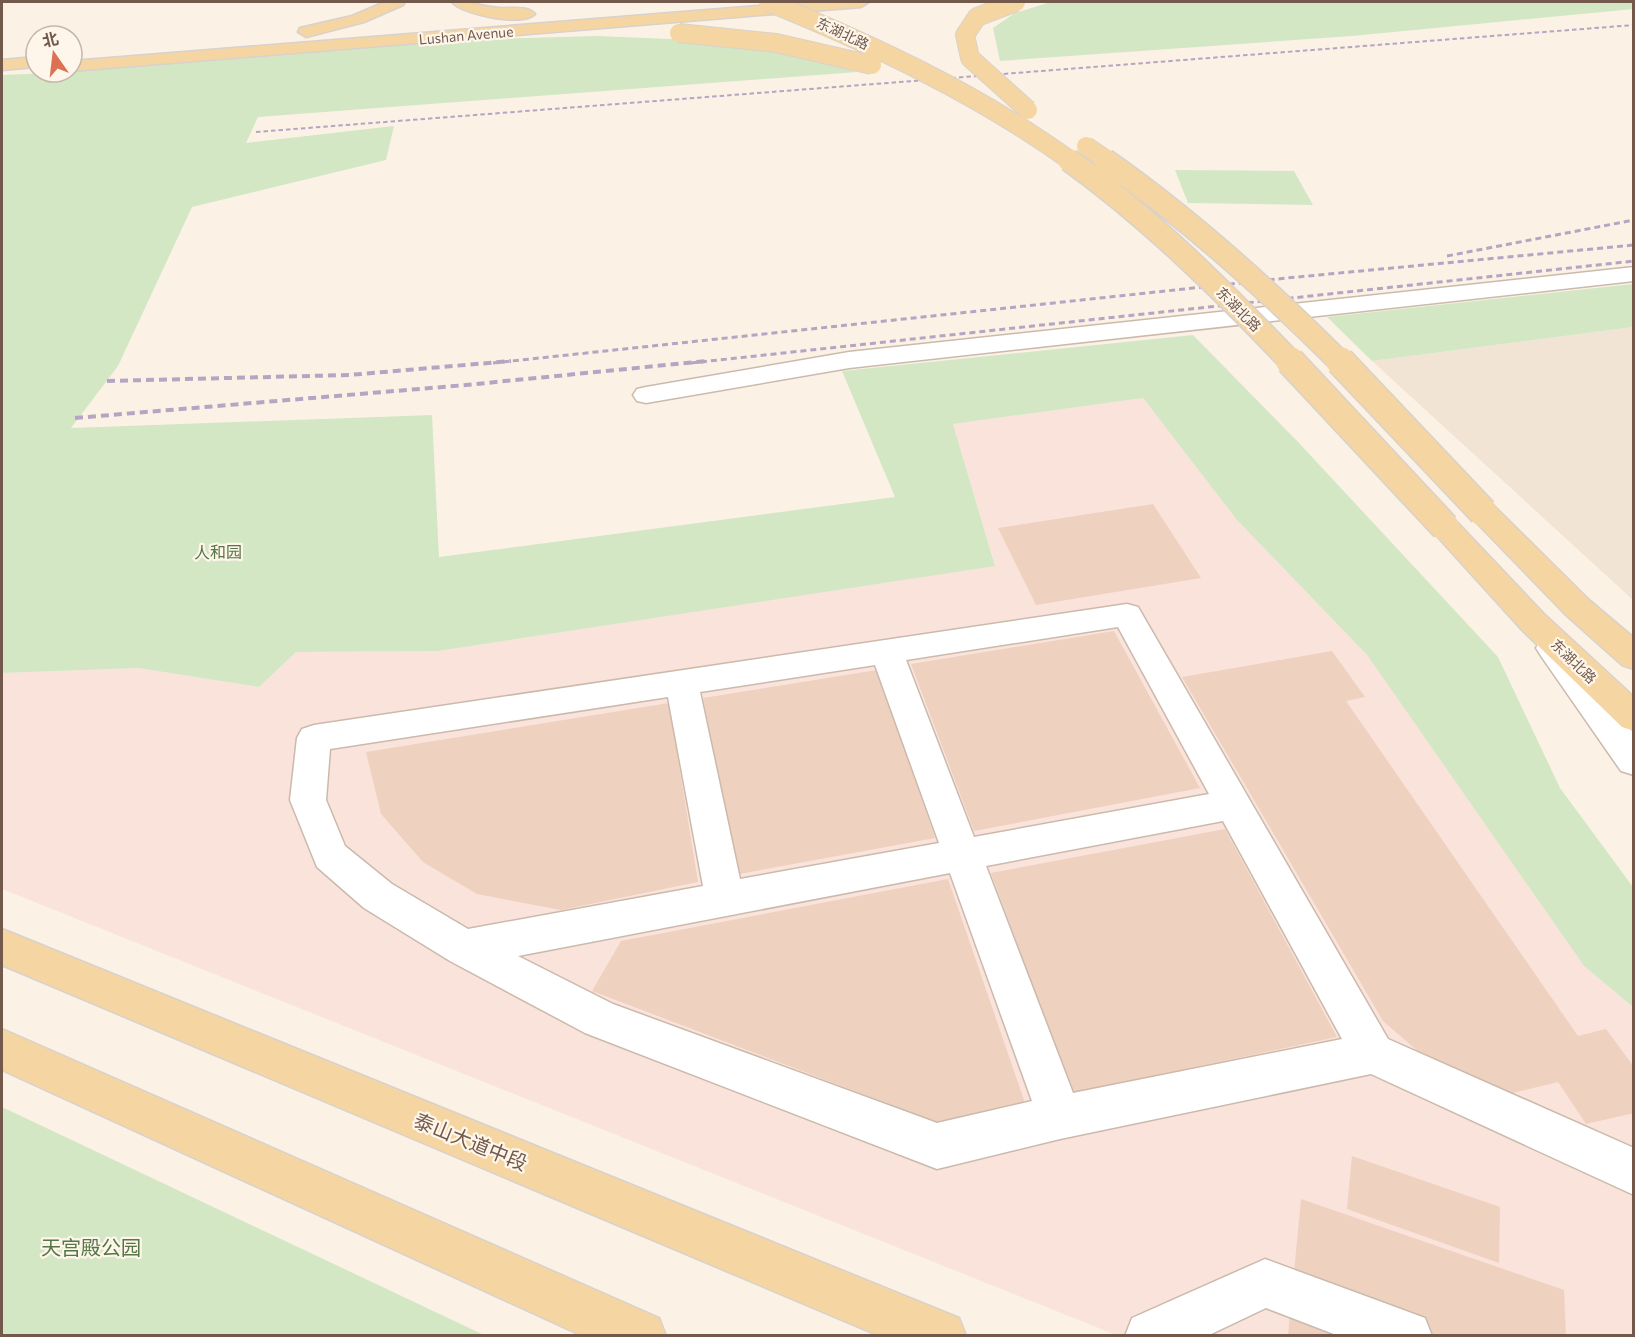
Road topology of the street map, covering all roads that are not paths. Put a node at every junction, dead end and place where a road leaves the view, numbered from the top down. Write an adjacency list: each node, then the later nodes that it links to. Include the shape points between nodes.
1 (397, 2): 10 (main road, via 358,19 319,29)
2 (460, 2): 7 (main road, via 488,12 524,14 672,3)
3 (769, 2): 7 (main road, Lushan Avenue); 19 (main road, 东湖北路, bridge, via 945,82)
4 (812, 2): 8 (main road, 东湖北路)
5 (861, 2): 9 (main road, Lushan Avenue)
6 (1016, 2): 18 (main road, bridge, via 977,17 965,35 970,58)
7 (735, 4): 10 (main road, Lushan Avenue)
8 (853, 20)
9 (448, 36): 14 (main road, Lushan Avenue); 19 (main road, bridge, via 590,31 747,37 836,54 884,69)
10 (212, 48): 11 (main road, Lushan Avenue)
11 (84, 58)
12 (24, 63): 13 (main road)
13 (2, 64)
14 (84, 65)
15 (955, 68): 18 (main road, 东湖北路, bridge)
16 (24, 70): 17 (main road)
17 (2, 71)
18 (1028, 110): 22 (main road, 东湖北路, bridge, via 1132,176 1241,265)
19 (1051, 148): 23 (main road, 东湖北路, bridge, via 1106,186 1167,238 1347,420)
20 (1634, 274): 21 (street, via 849,360)
21 (646, 395)
22 (1578, 608): 24 (street); 26 (main road, 东湖北路)
23 (1533, 622): 28 (main road, 东湖北路); 29 (street)
24 (1634, 645)
25 (887, 652): 27 (street); 30 (street, via 1127,615); 31 (street)
26 (1634, 657)
27 (682, 684): 32 (street); 34 (street, via 314,738 308,800 330,856 378,896)
28 (1634, 718)
29 (1634, 761)
30 (1233, 804): 31 (street); 36 (street)
31 (962, 854): 32 (street); 37 (street)
32 (725, 898): 34 (street)
33 (2, 947): 40 (main road, 泰山大道中段)
34 (464, 948): 37 (street, via 600,1019 937,1146)
35 (2, 1049): 39 (main road)
36 (1373, 1053): 37 (street); 38 (street)
37 (1060, 1118)
38 (1634, 1172)
39 (640, 1335)
40 (941, 1335)
41 (1150, 1335): 42 (street, via 1265,1283)
42 (1407, 1335)

